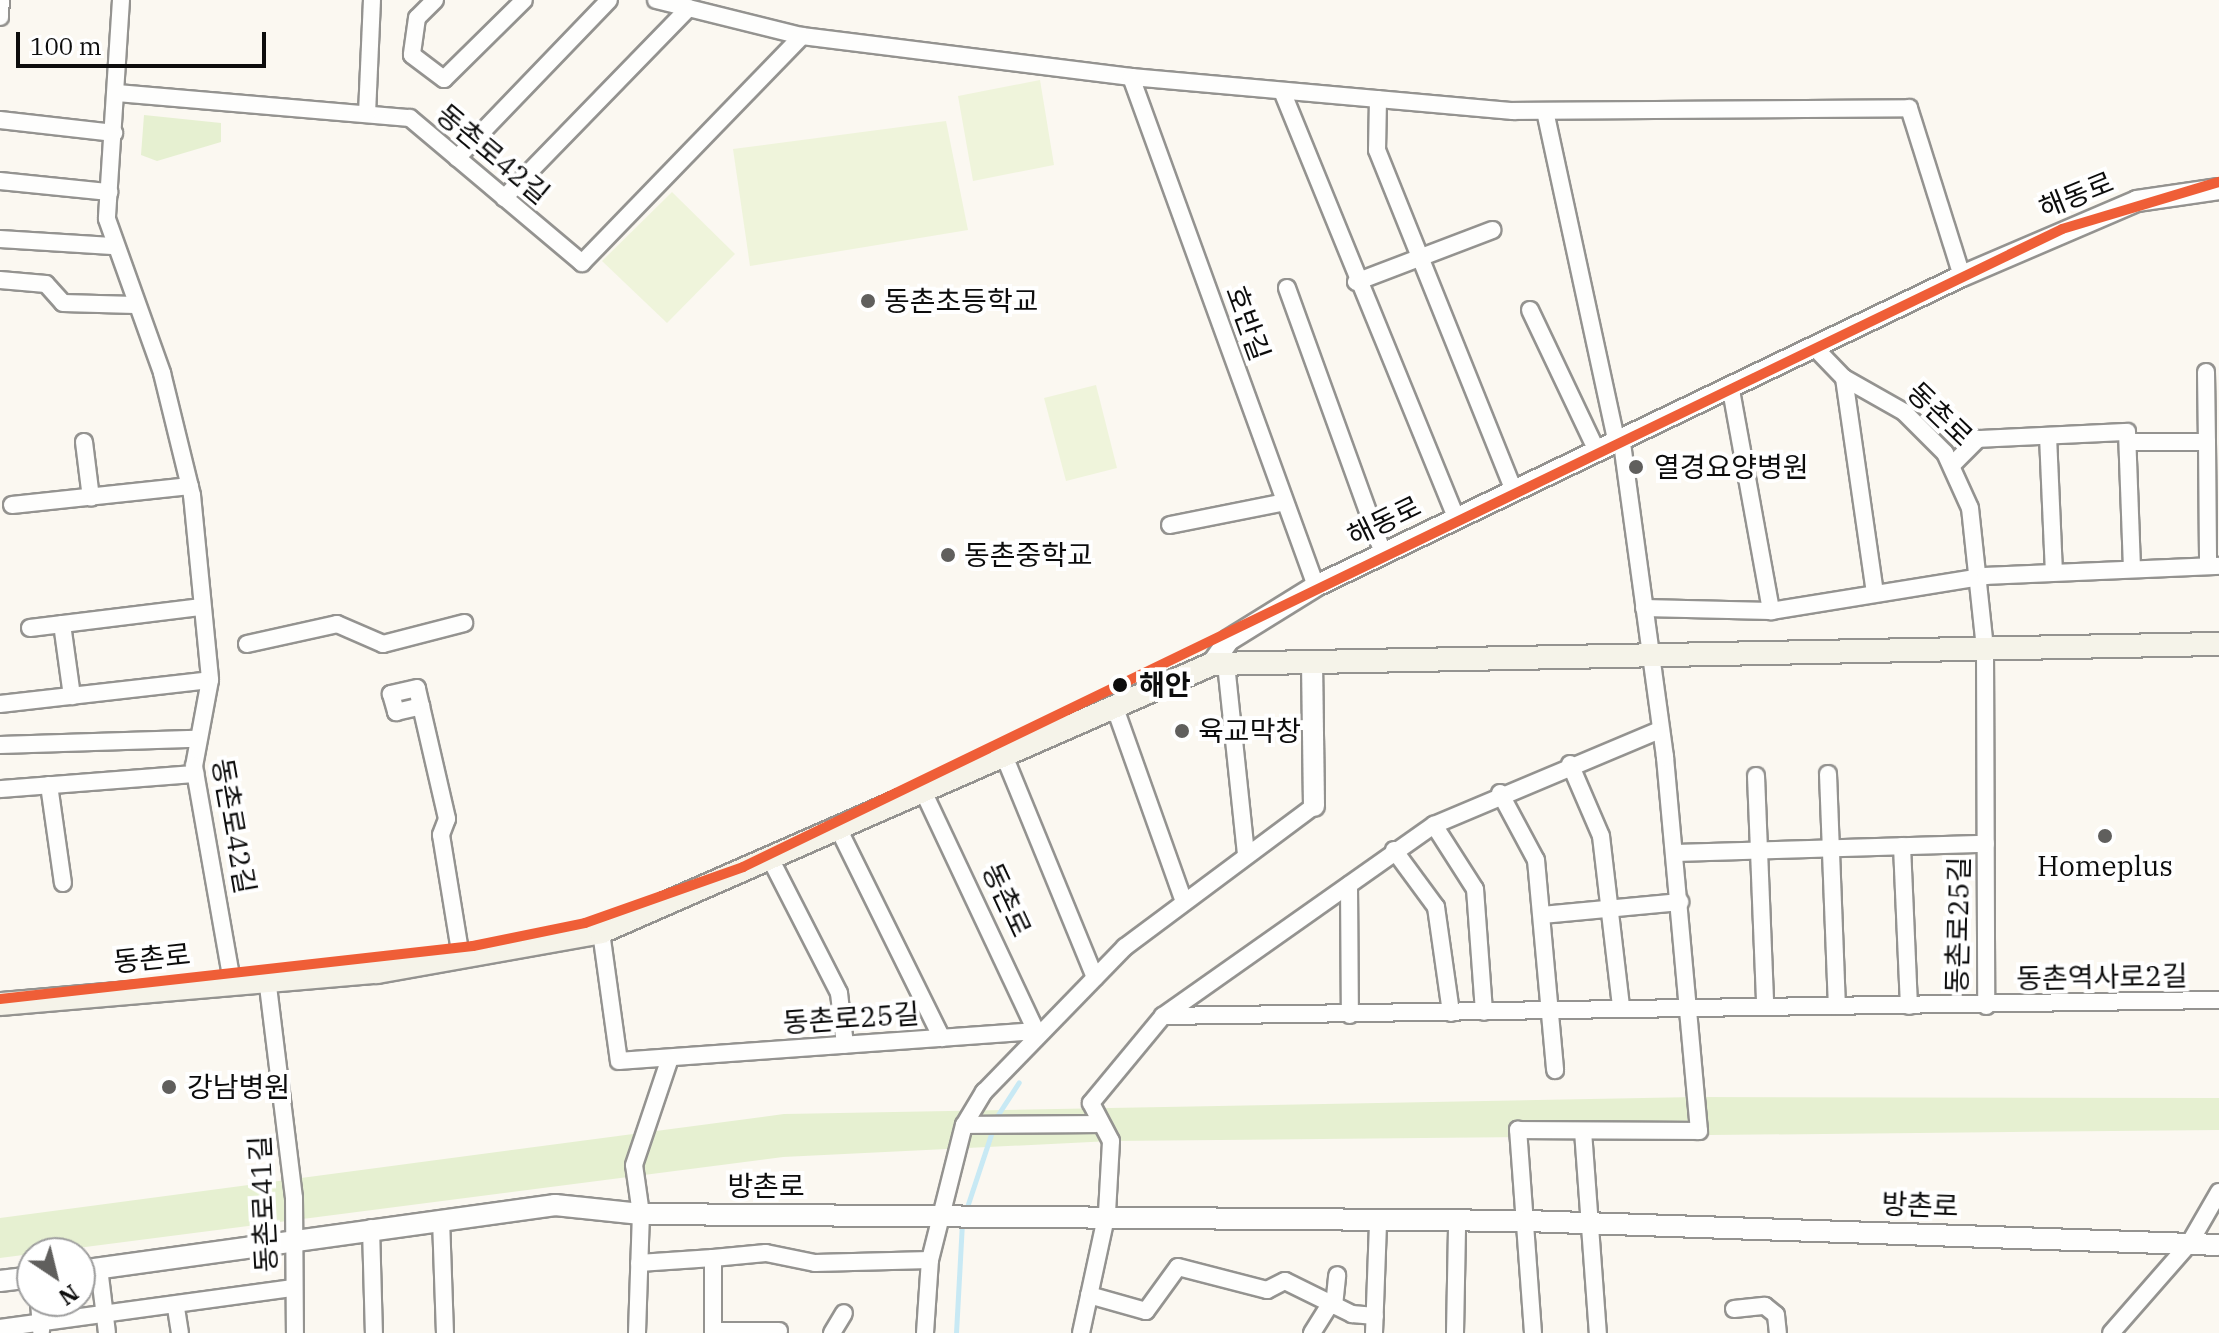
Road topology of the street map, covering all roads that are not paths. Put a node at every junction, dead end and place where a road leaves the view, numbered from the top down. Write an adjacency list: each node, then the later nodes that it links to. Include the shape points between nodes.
1 (1, 0): 9 (street)
2 (121, 0): 13 (street)
3 (372, 0): 16 (street)
4 (435, 0): 5 (street, via 417,18 412,55 444,79)
5 (524, 0)
6 (609, 0): 19 (street)
7 (656, 0): 8 (street)
8 (689, 8): 10 (street); 23 (street)
9 (0, 17)
10 (802, 36): 11 (street); 23 (street, 동촌로42길, via 582,263)
11 (1131, 77): 12 (street); 48 (street, 호반길)
12 (1282, 91): 14 (street); 30 (street)
13 (117, 93): 16 (street, 동촌로42길); 18 (street, 동촌로42길)
14 (1378, 99): 15 (street); 27 (street, via 1377,150)
15 (1545, 111): 28 (street, via 1851,113 1909,108); 39 (street)
16 (367, 114): 19 (street, 동촌로42길, via 410,118)
17 (0, 120): 18 (street)
18 (114, 133): 22 (street, 동촌로42길)
19 (457, 158): 23 (street, 동촌로42길)
20 (0, 181): 22 (street)
21 (2219, 189): 28 (street, 해동로, via 2137,201)
22 (109, 192): 26 (street, 동촌로42길)
23 (504, 198)
24 (1492, 230): 27 (street)
25 (0, 239): 26 (street)
26 (112, 246): 32 (street, 동촌로42길)
27 (1420, 258): 30 (street); 46 (street)
28 (1962, 276): 34 (street, 해동로)
29 (0, 280): 32 (street, via 46,284 63,303)
30 (1356, 282): 50 (street)
31 (1287, 288): 52 (street)
32 (135, 305): 45 (street, 동촌로42길, via 162,373)
33 (1530, 310): 43 (street)
34 (1815, 348): 36 (street, 동촌로); 37 (street, 해동로)
35 (2206, 372): 42 (street)
36 (1844, 378): 44 (street, 동촌로, via 1904,412); 58 (street)
37 (1731, 390): 39 (street, 해동로); 61 (street)
38 (2048, 436): 41 (street, via 2127,432); 44 (street, via 1978,439); 55 (street)
39 (1618, 439): 43 (street, 해동로); 60 (street)
40 (84, 442): 47 (street)
41 (2128, 442): 42 (street); 53 (street)
42 (2207, 442): 54 (street)
43 (1596, 449): 46 (street, 해동로)
44 (1952, 465): 56 (street, 동촌로, via 1970,508)
45 (190, 486): 47 (street); 59 (street, 동촌로42길)
46 (1513, 489): 50 (street, 해동로)
47 (91, 498): 49 (street)
48 (1285, 502): 51 (street); 57 (street, 호반길)
49 (12, 505)
50 (1456, 518): 52 (street, 해동로)
51 (1170, 525)
52 (1383, 553): 57 (street, 해동로)
53 (2132, 566): 54 (street); 55 (street)
54 (2214, 566)
55 (2054, 571): 56 (street)
56 (1980, 576): 58 (street); 67 (street, 동촌로)
57 (1316, 586): 70 (street, 해동로, via 1229,640)
58 (1875, 593): 61 (street)
59 (202, 607): 63 (street); 71 (street, 동촌로42길)
60 (1644, 608): 61 (street); 68 (street)
61 (1771, 611)
62 (464, 623): 65 (street, via 383,644 337,624)
63 (62, 624): 64 (street); 72 (street)
64 (30, 628)
65 (247, 644)
66 (2219, 644): 67 (main road, 동촌로)
67 (1985, 649): 68 (main road, 동촌로); 91 (street, 동촌로25길)
68 (1650, 655): 69 (main road, 동촌로); 76 (street)
69 (1312, 662): 70 (main road, 동촌로); 88 (street)
70 (1219, 664): 75 (main road, 동촌로); 97 (street)
71 (210, 680): 72 (street); 77 (street, 동촌로42길)
72 (72, 696): 73 (street)
73 (0, 704)
74 (421, 706): 106 (street, via 447,819 441,835)
75 (1115, 708): 79 (main road, 동촌로); 101 (street)
76 (1658, 731): 80 (street); 96 (street)
77 (196, 739): 78 (street); 81 (street, 동촌로42길)
78 (0, 745)
79 (1005, 758): 87 (main road, 동촌로); 107 (street, 동촌로)
80 (1570, 764): 86 (street); 103 (street, via 1601,836)
81 (195, 774): 84 (street); 109 (street, 동촌로42길)
82 (1828, 774): 93 (street)
83 (1756, 776): 95 (street)
84 (49, 785): 85 (street); 99 (street)
85 (0, 789)
86 (1500, 793): 89 (street); 104 (street, via 1536,860)
87 (925, 795): 90 (main road, 동촌로); 124 (street, 동촌로)
88 (1314, 806): 97 (street)
89 (1434, 825): 94 (street); 120 (street, via 1475,889)
90 (840, 832): 98 (main road, 동촌로); 125 (street)
91 (1986, 844): 92 (street); 117 (street, 동촌로25길)
92 (1902, 846): 93 (street); 116 (street)
93 (1832, 848): 95 (street); 115 (street)
94 (1394, 850): 100 (street); 121 (street, via 1436,907)
95 (1759, 851): 96 (street); 114 (street)
96 (1675, 853): 102 (street)
97 (1246, 854): 101 (street)
98 (772, 862): 105 (main road, 동촌로); 126 (street, via 839,993)
99 (63, 883)
100 (1349, 885): 122 (street); 123 (street)
101 (1183, 899): 107 (street)
102 (1680, 902): 103 (street); 113 (street)
103 (1610, 910): 104 (street); 118 (street)
104 (1542, 915): 119 (street)
105 (601, 932): 106 (main road, 동촌로); 127 (street, 동촌로25길, via 619,1061)
106 (461, 957): 108 (main road, 동촌로)
107 (1095, 977): 124 (street)
108 (267, 978): 109 (main road, 동촌로); 142 (street, 동촌로41길)
109 (232, 981): 112 (main road, 동촌로)
110 (0, 990): 112 (street)
111 (2219, 1000): 117 (street, 동촌역사로2길)
112 (0, 1004)
113 (1691, 1005): 114 (street, 동촌로25길); 118 (street, 동촌로25길); 131 (street, via 1699,1131)
114 (1765, 1005): 115 (street, 동촌로25길)
115 (1837, 1006): 116 (street, 동촌로25길)
116 (1909, 1006): 117 (street, 동촌로25길)
117 (1986, 1006)
118 (1621, 1007): 119 (street, 동촌로25길)
119 (1553, 1010): 120 (street, 동촌로25길); 128 (street)
120 (1484, 1012): 121 (street, 동촌로25길)
121 (1451, 1013): 122 (street, 동촌로25길)
122 (1350, 1015): 123 (street, 동촌로25길)
123 (1163, 1016): 129 (street, via 1091,1103)
124 (1036, 1031): 125 (street, 동촌로25길); 130 (street)
125 (942, 1038): 126 (street, 동촌로25길)
126 (845, 1045): 127 (street, 동촌로25길)
127 (670, 1058): 134 (street, via 634,1165)
128 (1555, 1070)
129 (1090, 1123): 130 (street); 133 (street, via 1111,1141)
130 (964, 1125): 135 (street)
131 (1583, 1131): 137 (street, via 1518,1130); 141 (street)
132 (2219, 1192): 143 (street)
133 (1107, 1213): 135 (street, 방촌로); 138 (street, 방촌로); 152 (street)
134 (641, 1214): 135 (street, 방촌로); 136 (street, 방촌로, via 555,1205); 147 (street)
135 (943, 1214): 146 (street)
136 (441, 1219): 140 (street, 방촌로); 167 (street)
137 (1526, 1221): 139 (street, 방촌로); 141 (street, 방촌로); 174 (street)
138 (1378, 1222): 139 (street, 방촌로); 158 (street)
139 (1457, 1225): 173 (street)
140 (371, 1228): 142 (street, 방촌로); 166 (street)
141 (1590, 1228): 143 (street, 방촌로); 161 (street)
142 (295, 1237): 148 (street, 방촌로); 150 (street, 동촌로41길)
143 (2189, 1244): 144 (street, 방촌로); 176 (street)
144 (2219, 1245)
145 (713, 1258): 146 (street, via 766,1253 815,1263); 147 (street); 163 (street)
146 (930, 1260): 170 (street)
147 (639, 1263): 168 (street)
148 (96, 1269)
149 (1337, 1275): 153 (street)
150 (293, 1288): 154 (street); 165 (street, 동촌로41길)
151 (96, 1290): 157 (street)
152 (1089, 1295): 153 (street, via 1146,1311 1178,1267 1267,1290 1285,1281); 171 (street)
153 (1332, 1305): 158 (street); 172 (street)
154 (176, 1308): 157 (street); 164 (street)
155 (1734, 1309): 175 (street, via 1765,1306 1776,1315)
156 (844, 1313): 169 (street)
157 (106, 1324): 160 (street)
158 (1374, 1325)
159 (0, 1328): 160 (street)
160 (40, 1328)
161 (1598, 1328)
162 (779, 1331): 163 (street)
163 (713, 1332)
164 (180, 1333)
165 (295, 1333)
166 (374, 1333)
167 (445, 1333)
168 (637, 1333)
169 (832, 1333)
170 (925, 1333)
171 (1081, 1333)
172 (1312, 1333)
173 (1455, 1333)
174 (1533, 1333)
175 (1778, 1333)
176 (2111, 1333)

